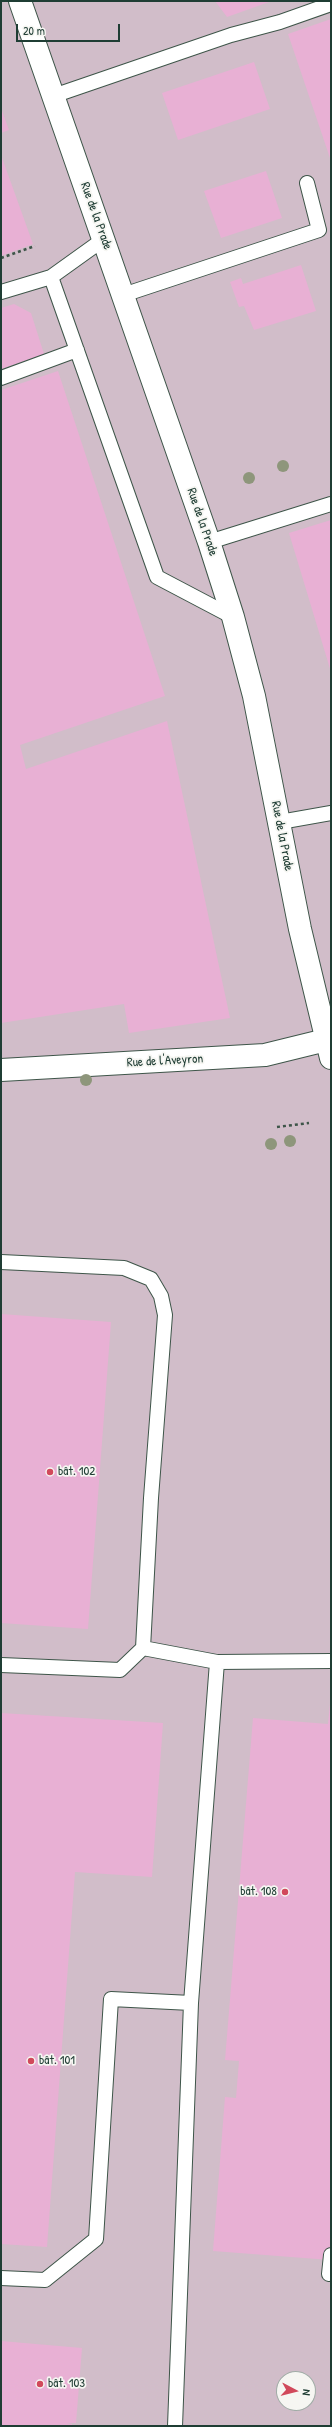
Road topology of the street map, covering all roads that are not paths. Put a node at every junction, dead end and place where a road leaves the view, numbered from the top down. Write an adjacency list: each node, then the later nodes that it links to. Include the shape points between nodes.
1 (20, 1): 3 (street, Rue de la Prade)
2 (331, 4): 3 (lane)
3 (53, 96): 5 (street, Rue de la Prade)
4 (307, 183): 8 (lane, via 319,230)
5 (104, 239): 6 (lane); 8 (street, Rue de la Prade)
6 (51, 277): 7 (lane); 9 (lane)
7 (1, 292)
8 (123, 294): 12 (street, Rue de la Prade)
9 (77, 350): 10 (lane); 13 (lane, via 157,576)
10 (1, 378)
11 (331, 504): 12 (lane)
12 (210, 542): 13 (street, Rue de la Prade)
13 (234, 617): 15 (street, Rue de la Prade, via 254,696)
14 (331, 813): 15 (lane)
15 (280, 822): 16 (street, Rue de la Prade, via 300,929)
16 (329, 1049): 17 (street, Rue de l'Aveyron)
17 (1, 1070)
18 (1, 1262): 19 (lane, via 124,1268 151,1279 161,1296 165,1315)
19 (143, 1648): 21 (lane); 22 (lane, via 120,1670)
20 (331, 1661): 21 (lane)
21 (217, 1662): 23 (lane)
22 (1, 1665)
23 (191, 2004): 26 (lane, via 110,1999 96,2239 45,2280); 27 (lane)
24 (331, 2255): 25 (lane)
25 (329, 2274)
26 (1, 2278)
27 (175, 2426)

